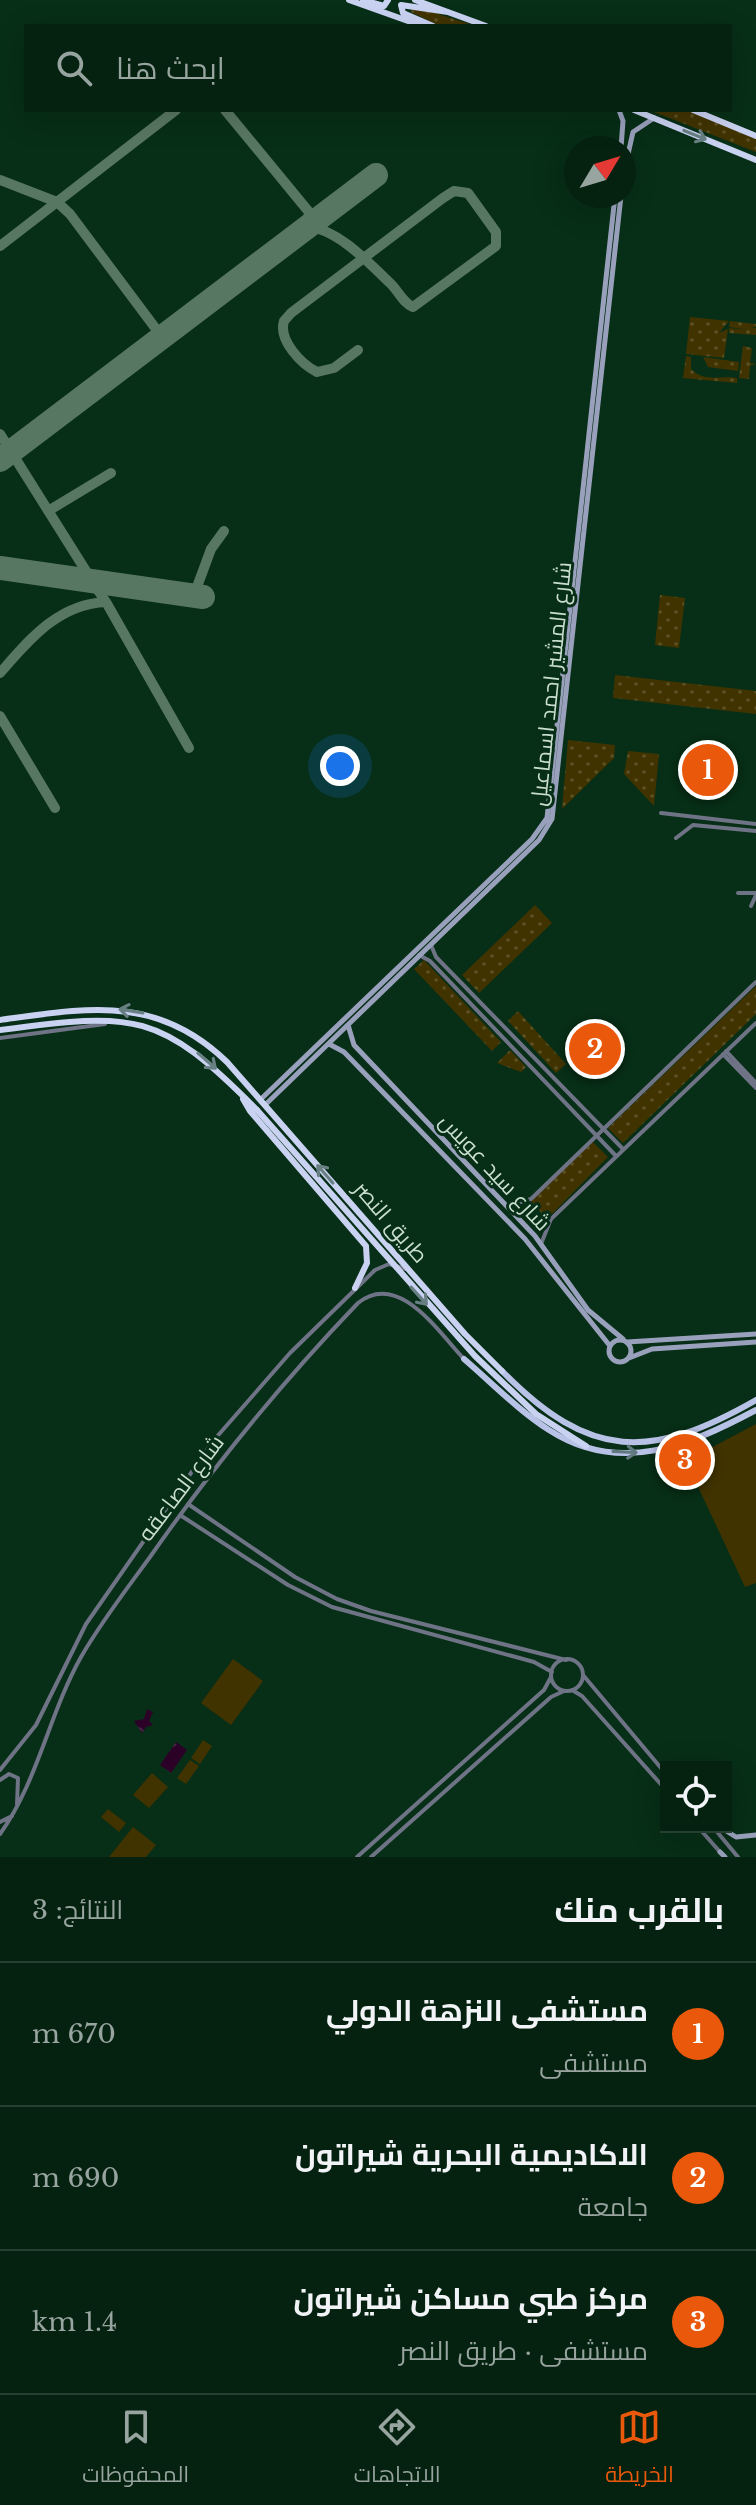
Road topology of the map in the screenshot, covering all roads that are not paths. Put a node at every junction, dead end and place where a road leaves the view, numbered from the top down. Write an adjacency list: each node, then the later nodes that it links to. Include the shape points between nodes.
1 (349, 0): 6 (highway)
2 (363, 0): 3 (highway, via 384,6)
3 (388, 0)
4 (415, 0): 5 (highway)
5 (448, 12): 7 (highway, via 400,7); 8 (highway)
6 (416, 24)
7 (428, 24)
8 (481, 24)
9 (620, 112): 13 (main road)
10 (639, 112): 12 (highway)
11 (698, 112): 15 (highway)
12 (654, 118): 14 (main road); 16 (highway, one-way to 16)
13 (622, 136)
14 (632, 136)
15 (756, 136)
16 (756, 160)
17 (614, 208): 19 (main road, شارع المشير احمد اسماعيل)
18 (620, 208): 19 (main road, شارع المشير احمد اسماعيل)
19 (571, 638): 30 (main road, شارع المشير احمد اسماعيل, via 550,824); 33 (main road, شارع المشير احمد اسماعيل, via 550,808 542,827)
20 (661, 813): 21 (street)
21 (685, 818): 22 (street); 23 (street)
22 (756, 824)
23 (686, 828): 24 (street); 25 (street)
24 (756, 831)
25 (676, 838)
26 (738, 893): 27 (street)
27 (756, 894): 28 (street)
28 (756, 901): 29 (street)
29 (751, 906)
30 (431, 945): 31 (main road, شارع المشير احمد اسماعيل); 34 (street)
31 (419, 955): 33 (main road, شارع المشير احمد اسماعيل); 35 (street)
32 (756, 982): 52 (street)
33 (376, 994): 41 (main road, شارع المشير احمد اسماعيل); 49 (main road, شارع المشير احمد اسماعيل)
34 (476, 999): 35 (street); 36 (street)
35 (471, 1004): 37 (street)
36 (483, 1006): 37 (street); 52 (street)
37 (478, 1011): 53 (street)
38 (0, 1020): 51 (highway, طريق النصر, one-way to 38, via 207,1044 153,1016 92,1008)
39 (114, 1020): 42 (highway); 43 (street); 50 (highway, one-way to 50, via 179,1040)
40 (756, 1023): 47 (street)
41 (348, 1025): 44 (main road); 45 (main road, شارع المشير احمد اسماعيل)
42 (0, 1030)
43 (0, 1038)
44 (351, 1041): 46 (main road, via 343,1042); 57 (main road, شارع سيد عويس)
45 (328, 1044): 46 (main road); 49 (main road, شارع المشير احمد اسماعيل)
46 (341, 1049): 66 (main road, via 525,1239)
47 (725, 1053): 48 (street); 54 (street)
48 (756, 1086)
49 (272, 1094): 51 (main road, شارع المشير احمد اسماعيل)
50 (242, 1095): 60 (highway); 76 (highway, one-way to 76, bridge, via 475,1356 536,1414)
51 (263, 1103): 59 (highway, طريق النصر, one-way to 51)
52 (604, 1129): 53 (street); 54 (street)
53 (597, 1135): 55 (street); 56 (street)
54 (624, 1150): 55 (street)
55 (617, 1156): 58 (street)
56 (526, 1202): 57 (street); 58 (street, via 532,1220)
57 (506, 1206): 61 (main road, شارع سيد عويس)
58 (547, 1224): 61 (street)
59 (383, 1240): 60 (highway, via 377,1252); 62 (highway, طريق النصر)
60 (363, 1242): 63 (highway, via 368,1259)
61 (541, 1244): 64 (main road, شارع سيد عويس, via 584,1305)
62 (412, 1272): 63 (street, شارع الصاعقه, via 383,1265); 69 (highway, طريق النصر)
63 (355, 1288): 85 (street, شارع الصاعقه, via 214,1440 86,1624 36,1725)
64 (614, 1333): 66 (main road); 67 (main road, شارع سيد عويس)
65 (756, 1334): 67 (main road)
66 (606, 1337): 70 (main road)
67 (625, 1340): 70 (main road); 71 (main road, via 632,1348)
68 (756, 1342): 71 (main road, via 652,1349)
69 (475, 1345): 72 (highway, via 474,1354); 73 (highway, طريق النصر)
70 (610, 1346): 71 (main road, via 615,1361)
71 (629, 1358)
72 (464, 1359): 76 (main road, via 541,1425); 77 (street, شارع الصاعقه, via 403,1298 387,1293 367,1297 295,1370)
73 (502, 1371): 74 (main road, طريق النصر, via 563,1422 628,1443 685,1436)
74 (756, 1400)
75 (756, 1410): 76 (main road, one-way to 75, via 625,1452 674,1448)
76 (586, 1446)
77 (188, 1504): 78 (street, شارع الصاعقه); 79 (street, via 295,1577 337,1599)
78 (180, 1515): 80 (street, via 332,1607 534,1662); 88 (street, شارع الصاعقه, via 81,1657)
79 (566, 1660): 80 (street); 81 (street, via 578,1664)
80 (551, 1674): 83 (street); 97 (street, via 544,1690)
81 (583, 1675): 82 (street); 84 (street)
82 (572, 1690): 83 (street); 87 (street)
83 (564, 1691): 98 (street)
84 (660, 1767)
85 (0, 1770)
86 (0, 1780): 88 (street, via 9,1774 18,1778)
87 (660, 1783)
88 (17, 1807): 89 (street, شارع الصاعقه)
89 (12, 1816): 90 (street); 94 (street, شارع الصاعقه)
90 (0, 1822)
91 (703, 1833): 96 (street)
92 (718, 1833): 99 (street)
93 (730, 1833): 95 (main road)
94 (0, 1834)
95 (756, 1835)
96 (723, 1855)
97 (357, 1857)
98 (371, 1857)
99 (738, 1857)

